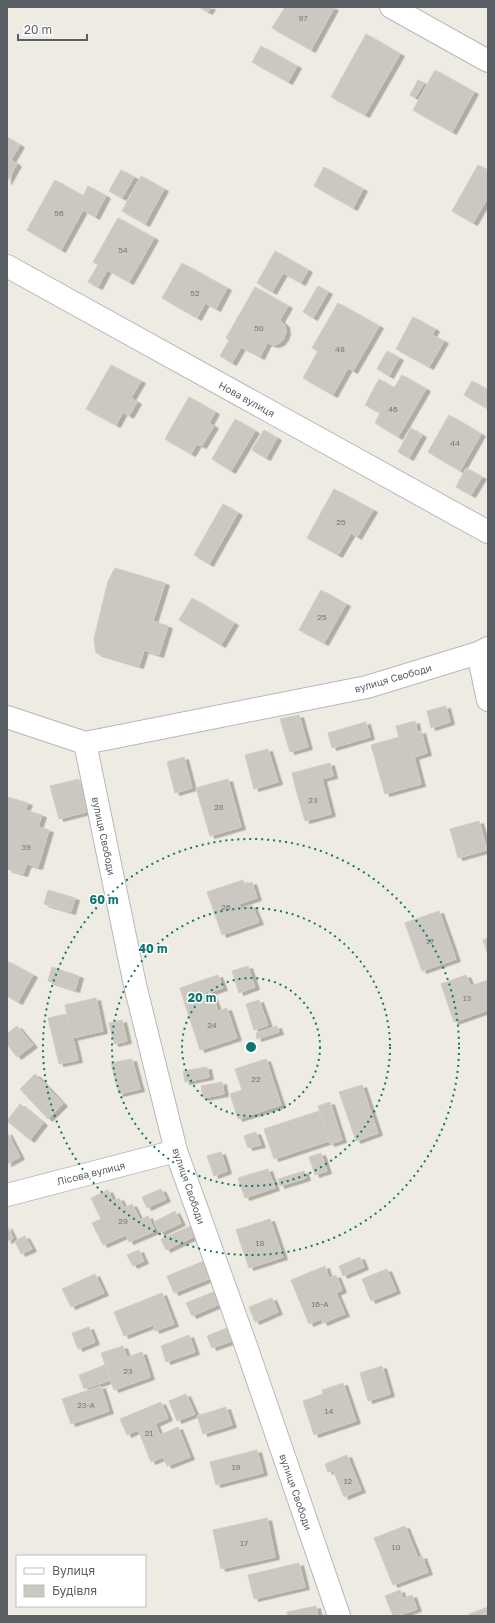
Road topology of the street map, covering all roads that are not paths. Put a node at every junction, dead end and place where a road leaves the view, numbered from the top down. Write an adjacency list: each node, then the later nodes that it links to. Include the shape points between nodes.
1 (391, 7): 2 (street)
2 (488, 61)
3 (7, 266): 4 (street, Нова вулиця)
4 (488, 532)
5 (483, 650): 6 (street); 8 (street, вулиця Свободи, via 367,687)
6 (488, 700)
7 (7, 716): 8 (street)
8 (85, 743): 9 (street, вулиця Свободи, via 134,985)
9 (176, 1151): 10 (street, Лісова вулиця); 11 (street, вулиця Свободи)
10 (7, 1195)
11 (339, 1616)

